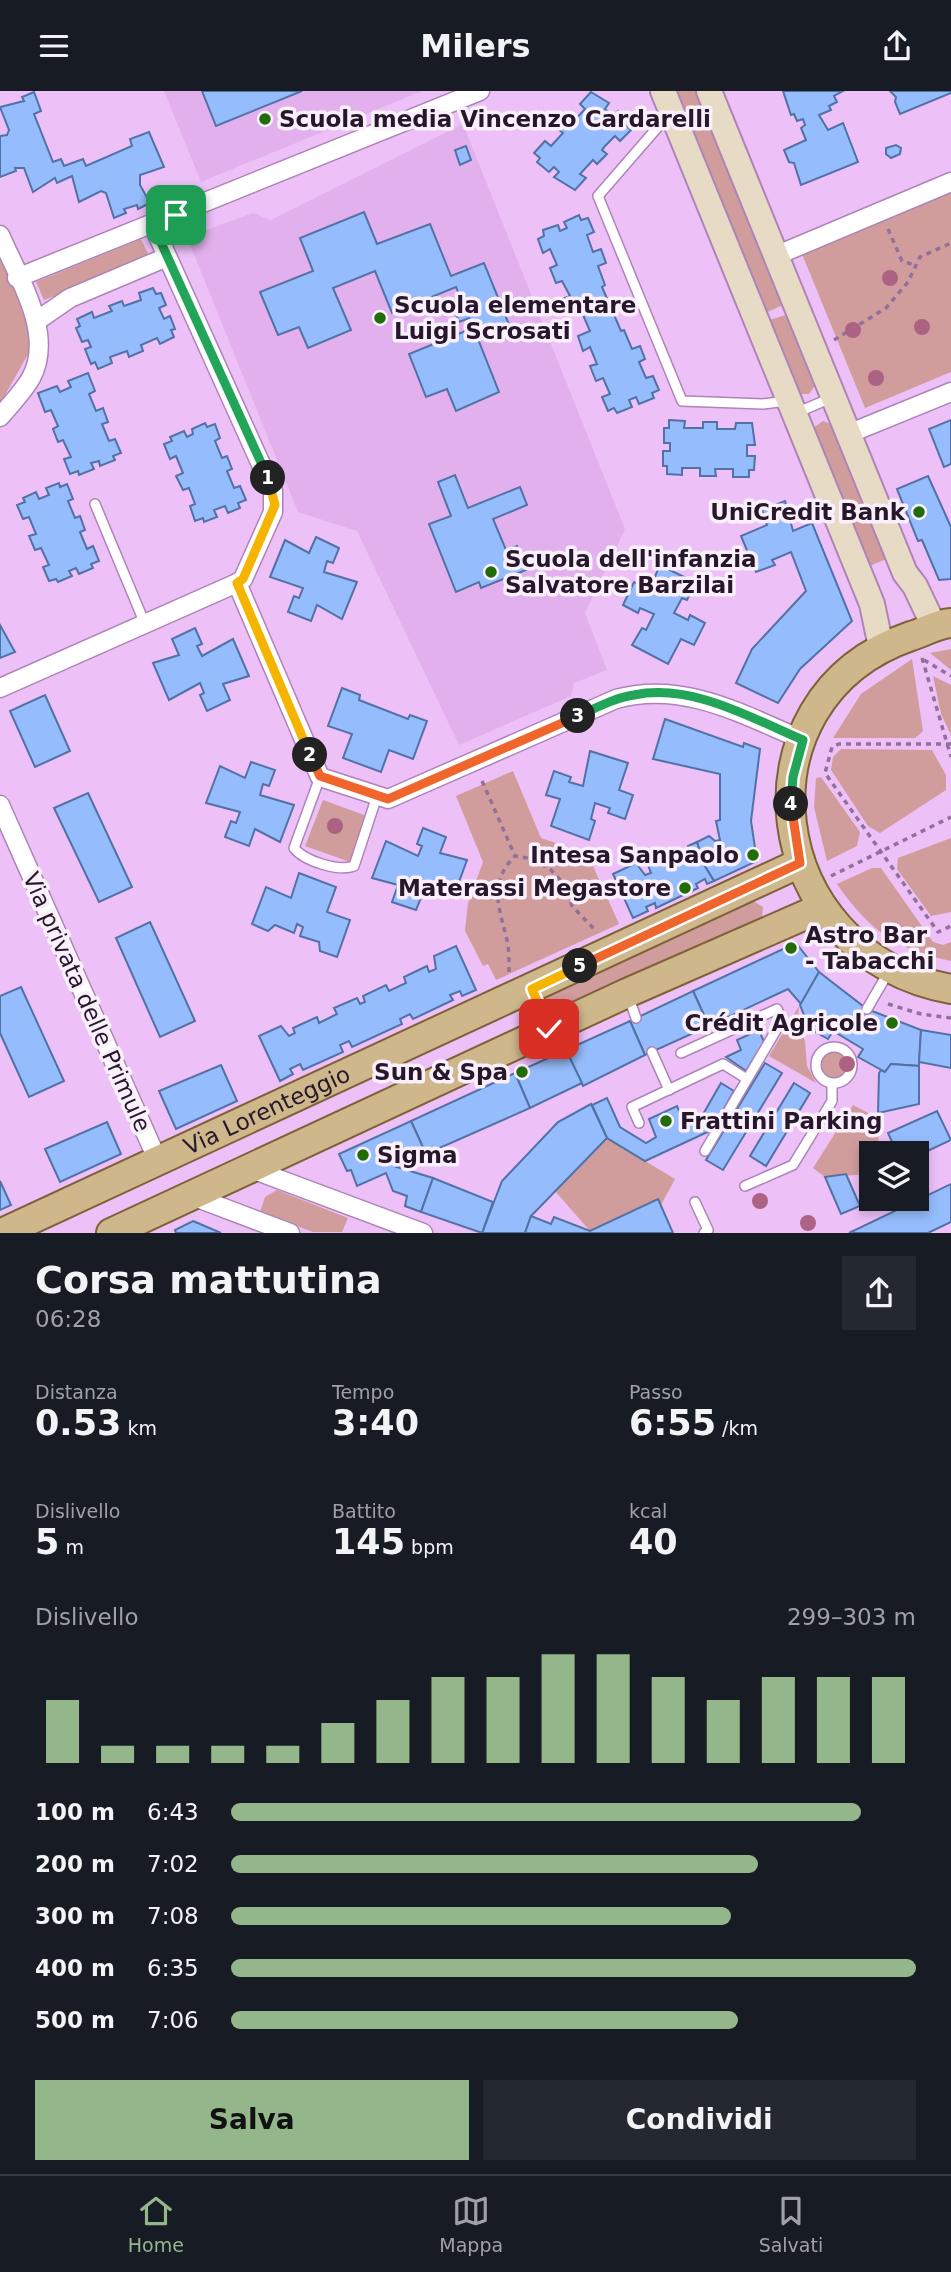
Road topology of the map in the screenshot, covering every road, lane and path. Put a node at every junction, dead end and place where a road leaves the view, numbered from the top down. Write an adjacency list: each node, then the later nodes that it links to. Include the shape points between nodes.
1 (480, 91): 5 (street)
2 (709, 91): 9 (main road)
3 (667, 101): 17 (main road); 17 (lane, via 598,196 682,401)
4 (951, 182): 9 (street)
5 (153, 225): 10 (street); 12 (street)
6 (887, 228): 11 (path, via 902,261)
7 (0, 235): 12 (street)
8 (951, 243): 11 (path, via 920,257)
9 (775, 256): 16 (main road)
10 (167, 257): 13 (street, via 70,298); 22 (street, via 275,498 273,512 243,579)
11 (914, 265): 14 (path, via 908,282 886,309)
12 (18, 278): 13 (street)
13 (38, 320): 18 (street, via 40,345 32,377)
14 (834, 340)
15 (951, 392): 19 (street)
16 (833, 397): 17 (lane); 19 (main road)
17 (793, 407): 23 (main road)
18 (0, 417)
19 (848, 434): 21 (main road)
20 (96, 504): 24 (lane)
21 (905, 573): 23 (main road, via 877,589); 25 (main road)
22 (237, 583): 24 (street); 34 (street)
23 (865, 586): 26 (main road)
24 (145, 624): 30 (street)
25 (943, 624): 26 (main road)
26 (881, 647): 31 (main road, via 829,693)
27 (919, 649): 28 (path)
28 (922, 659): 29 (path); 32 (path)
29 (951, 676)
30 (0, 688)
31 (803, 740): 36 (street, via 695,696 652,692 616,699 388,799); 41 (main road, via 791,800)
32 (948, 744): 33 (path); 39 (path, via 832,747 825,772)
33 (951, 757)
34 (320, 776): 36 (street); 36 (lane, via 293,848 328,865 354,866)
35 (482, 781): 40 (path)
36 (377, 796)
37 (0, 806): 60 (street, Via privata delle Primule)
38 (951, 817): 39 (path)
39 (879, 852): 42 (path); 44 (path, via 938,932)
40 (515, 856): 45 (path, via 533,859 551,870 566,886 572,906); 48 (path, via 505,867 497,907 508,945 509,979)
41 (800, 863): 43 (main road); 45 (main road, Via Lorenteggio)
42 (830, 877)
43 (821, 908): 46 (main road, via 852,943); 52 (main road, Via Lorenteggio, via 632,1006)
44 (951, 926)
45 (608, 951): 48 (main road, Via Lorenteggio)
46 (890, 969): 47 (main road); 50 (lane)
47 (951, 989)
48 (528, 991): 52 (lane); 60 (main road, Via Lorenteggio)
49 (888, 1004): 51 (path)
50 (867, 1009)
51 (951, 1018)
52 (549, 1029): 61 (main road, Via Lorenteggio)
53 (652, 1052): 57 (lane)
54 (681, 1053): 55 (lane, via 777,1009 782,1020)
55 (747, 1079): 57 (lane, via 723,1064); 59 (lane)
56 (832, 1084): 56 (lane, via 818,1075 816,1059 827,1048 846,1045 851,1071 847,1078); 62 (lane, via 832,1101 793,1165)
57 (669, 1090): 58 (lane, via 632,1107)
58 (639, 1123)
59 (705, 1151)
60 (158, 1161): 66 (main road, Via Lorenteggio)
61 (248, 1167): 63 (main road, Via Lorenteggio); 65 (street)
62 (745, 1186)
63 (191, 1196): 67 (main road, Via Lorenteggio); 68 (street)
64 (695, 1202): 70 (lane, via 708,1230)
65 (386, 1226): 69 (street)
66 (2, 1233)
67 (111, 1233)
68 (290, 1233)
69 (422, 1233)
70 (704, 1233)

